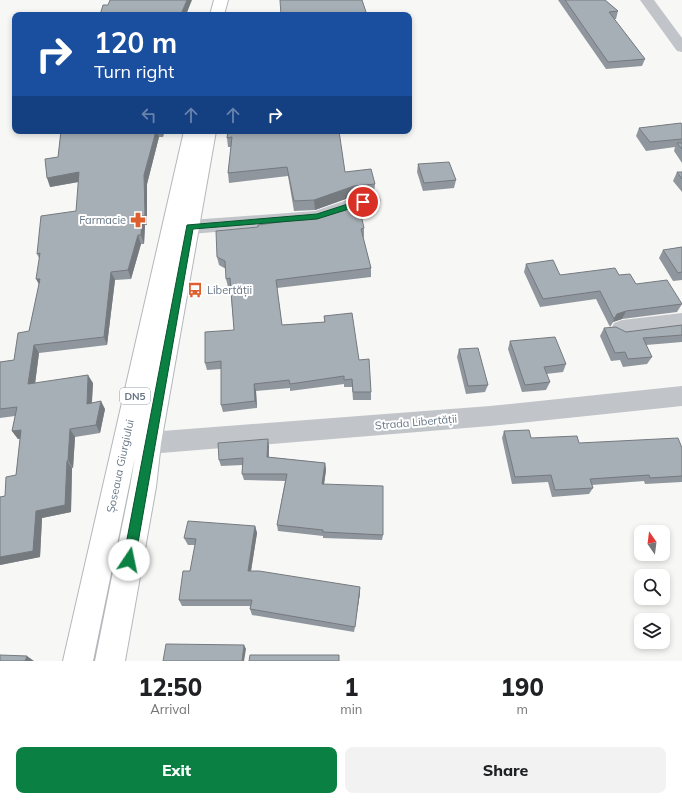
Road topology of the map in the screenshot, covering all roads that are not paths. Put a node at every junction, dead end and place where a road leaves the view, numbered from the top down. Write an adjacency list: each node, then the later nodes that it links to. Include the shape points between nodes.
1 (221, 0): 3 (highway)
2 (647, 0): 4 (street)
3 (218, 12)
4 (682, 48)
5 (191, 134): 13 (highway, Șoseaua Giurgiului / DN5)
6 (207, 134): 8 (highway, DN5)
7 (372, 200): 8 (street, via 317,217)
8 (190, 227): 12 (highway, DN5)
9 (682, 322): 10 (street)
10 (622, 329)
11 (682, 396): 12 (street, Strada Libertății, via 482,417)
12 (149, 443): 14 (highway, DN5)
13 (78, 661)
14 (110, 661)

